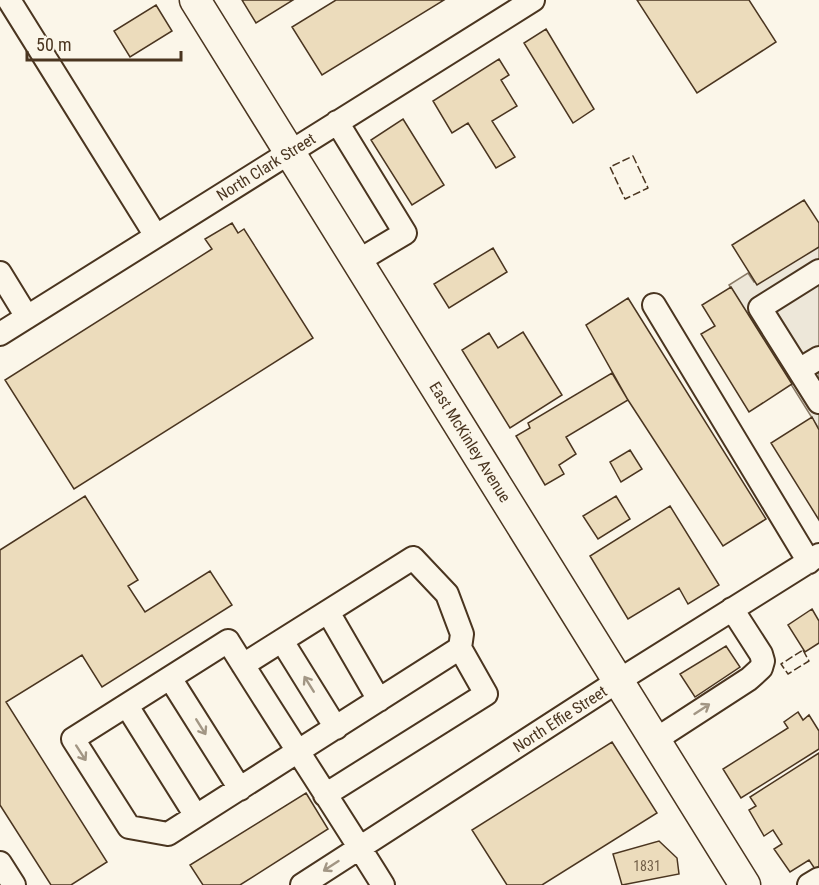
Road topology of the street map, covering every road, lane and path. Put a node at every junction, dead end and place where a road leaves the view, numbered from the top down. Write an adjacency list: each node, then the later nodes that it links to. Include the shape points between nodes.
1 (9, 0): 6 (street)
2 (195, 0): 5 (main road, East McKinley Avenue)
3 (533, 0): 4 (street, North Clark Street)
4 (338, 122): 5 (street, North Clark Street); 7 (street, via 405,232)
5 (290, 152): 6 (street, North Clark Street); 7 (main road, East McKinley Avenue)
6 (156, 236): 11 (street, North Clark Street)
7 (358, 261): 23 (main road, East McKinley Avenue)
8 (819, 271): 14 (street, via 760,308)
9 (0, 273): 11 (street)
10 (654, 305): 16 (street)
11 (27, 317): 12 (street, North Clark Street)
12 (0, 334)
13 (819, 358): 14 (street)
14 (799, 370): 15 (street)
15 (819, 402)
16 (814, 558): 17 (street, North Effie Street)
17 (732, 609): 23 (street, North Effie Street); 27 (street, one-way to 17, via 761,668 764,661)
18 (328, 612): 19 (street); 20 (street, via 413,558 447,594 462,634); 24 (street)
19 (282, 641): 21 (street); 26 (street, one-way to 19)
20 (460, 648): 24 (street); 30 (street, via 486,694)
21 (243, 665): 22 (street, via 228,641); 28 (street)
22 (170, 678): 25 (street); 29 (street, one-way to 29)
23 (618, 681): 27 (main road, East McKinley Avenue); 32 (street, North Effie Street)
24 (379, 700): 26 (street)
25 (127, 705): 31 (street); 31 (street, one-way to 31, via 73,740 129,827 168,834)
26 (336, 728): 28 (street)
27 (655, 740): 35 (main road, East McKinley Avenue)
28 (298, 752): 29 (street); 30 (street)
29 (240, 789): 31 (street)
30 (325, 795): 32 (street)
31 (196, 816)
32 (360, 848): 37 (street, North Effie Street, one-way to 37); 38 (street)
33 (0, 863): 36 (street)
34 (819, 879): 39 (street)
35 (737, 882)
36 (14, 885)
37 (302, 885)
38 (383, 885)
39 (809, 885)

